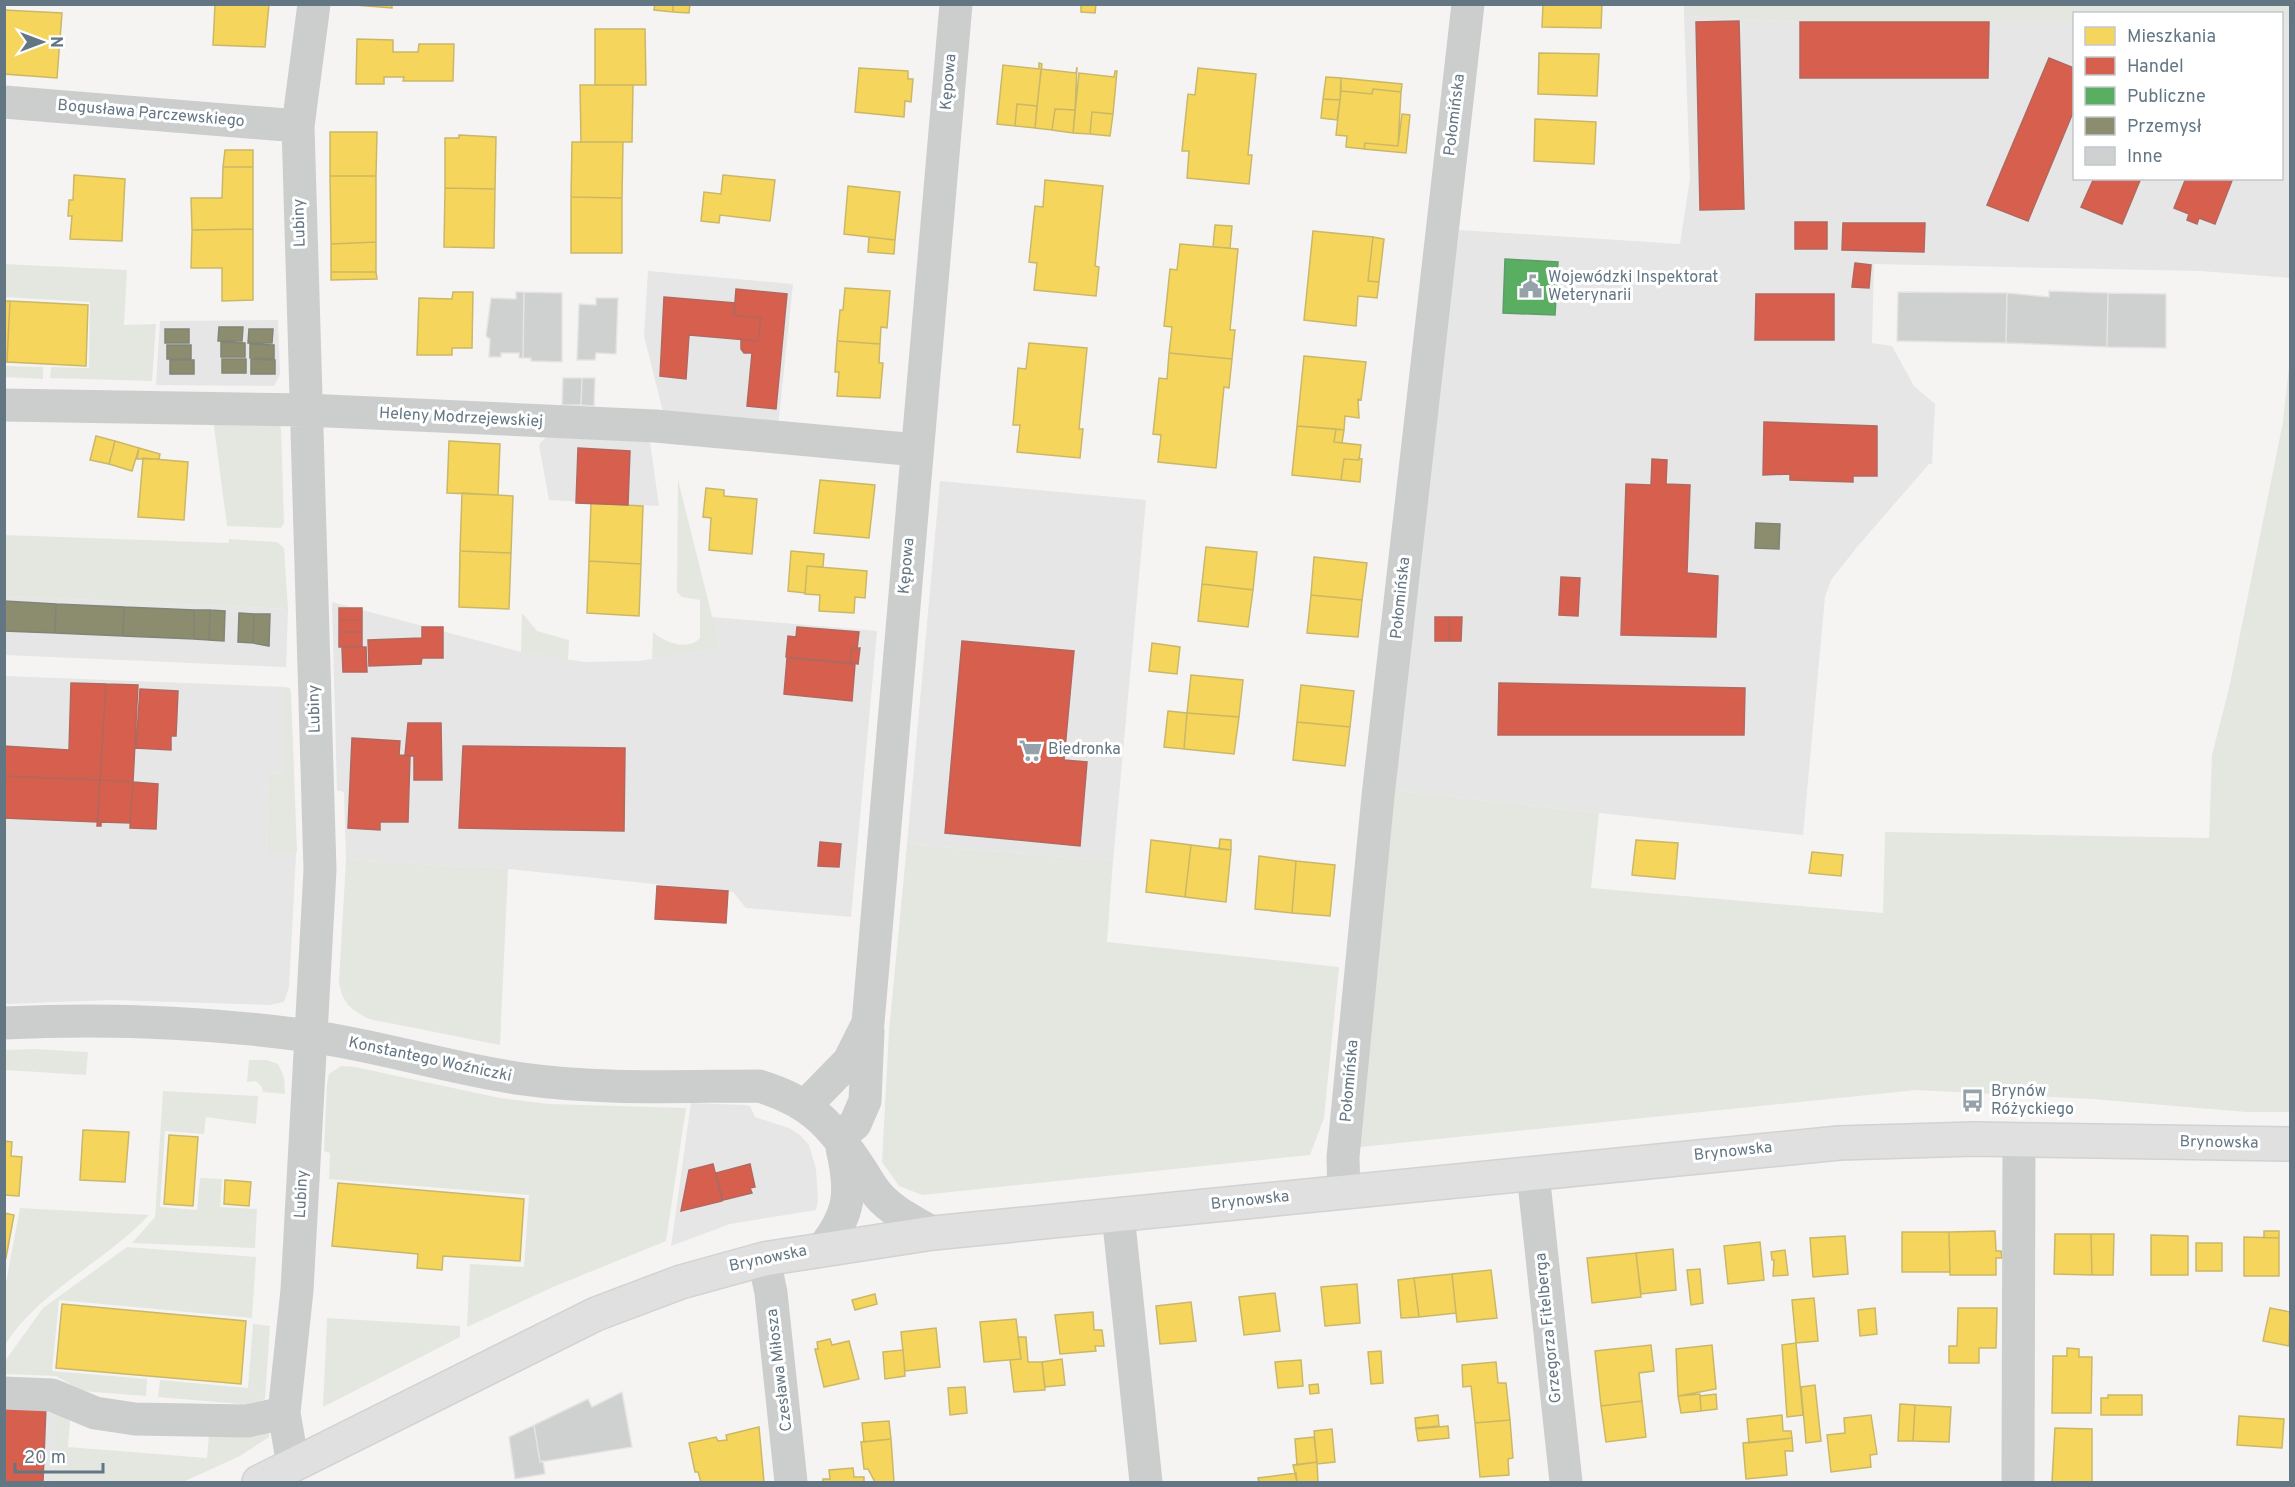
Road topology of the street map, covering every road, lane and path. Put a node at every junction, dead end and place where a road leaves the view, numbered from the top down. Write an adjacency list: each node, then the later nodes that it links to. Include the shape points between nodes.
1 (314, 4): 5 (street, Lubiny)
2 (956, 4): 8 (street, Kępowa)
3 (1468, 4): 17 (street, Połomińska, via 1361,948 1343,1157)
4 (4, 102): 5 (street, Bogusława Parczewskiego)
5 (298, 126): 7 (street, Lubiny)
6 (4, 405): 7 (street, Heleny Modrzejewskiej)
7 (306, 410): 8 (street, Heleny Modrzejewskiej, via 655,426); 11 (street, Lubiny, via 320,870)
8 (917, 450): 10 (street, Kępowa)
9 (4, 1023): 11 (street, Konstantego Woźniczki, via 160,1024)
10 (868, 1023): 12 (street, Kępowa, via 849,1060); 13 (street, via 865,1101 855,1124)
11 (309, 1036): 12 (street, Konstantego Woźniczki, via 521,1079 759,1086); 25 (street, Lubiny, via 297,1290)
12 (806, 1106): 13 (street, Konstantego Woźniczki)
13 (839, 1137): 18 (street, Konstantego Woźniczki)
14 (2019, 1140): 15 (main road, Brynowska); 16 (main road, Brynowska, via 1839,1143); 31 (street)
15 (2290, 1144)
16 (1533, 1173): 17 (main road, Brynowska); 30 (street, Grzegorza Fitelberga)
17 (1344, 1192): 19 (main road, Brynowska)
18 (864, 1199): 20 (street, Konstantego Woźniczki); 21 (street, Konstantego Woźniczki, via 852,1214); 22 (street)
19 (1118, 1214): 20 (main road, Brynowska); 29 (street)
20 (933, 1233): 21 (main road, Brynowska)
21 (870, 1241): 22 (main road, Brynowska)
22 (823, 1248): 23 (main road, Brynowska)
23 (764, 1259): 26 (main road, Brynowska, via 681,1282 596,1314); 28 (street, Czesława Miłosza)
24 (4, 1393): 25 (street, via 52,1395 95,1413 135,1419 247,1421)
25 (284, 1413): 26 (street, Lubiny)
26 (293, 1465): 27 (main road, Brynowska)
27 (259, 1482)
28 (791, 1482)
29 (1146, 1482)
30 (1566, 1482)
31 (2018, 1482)

